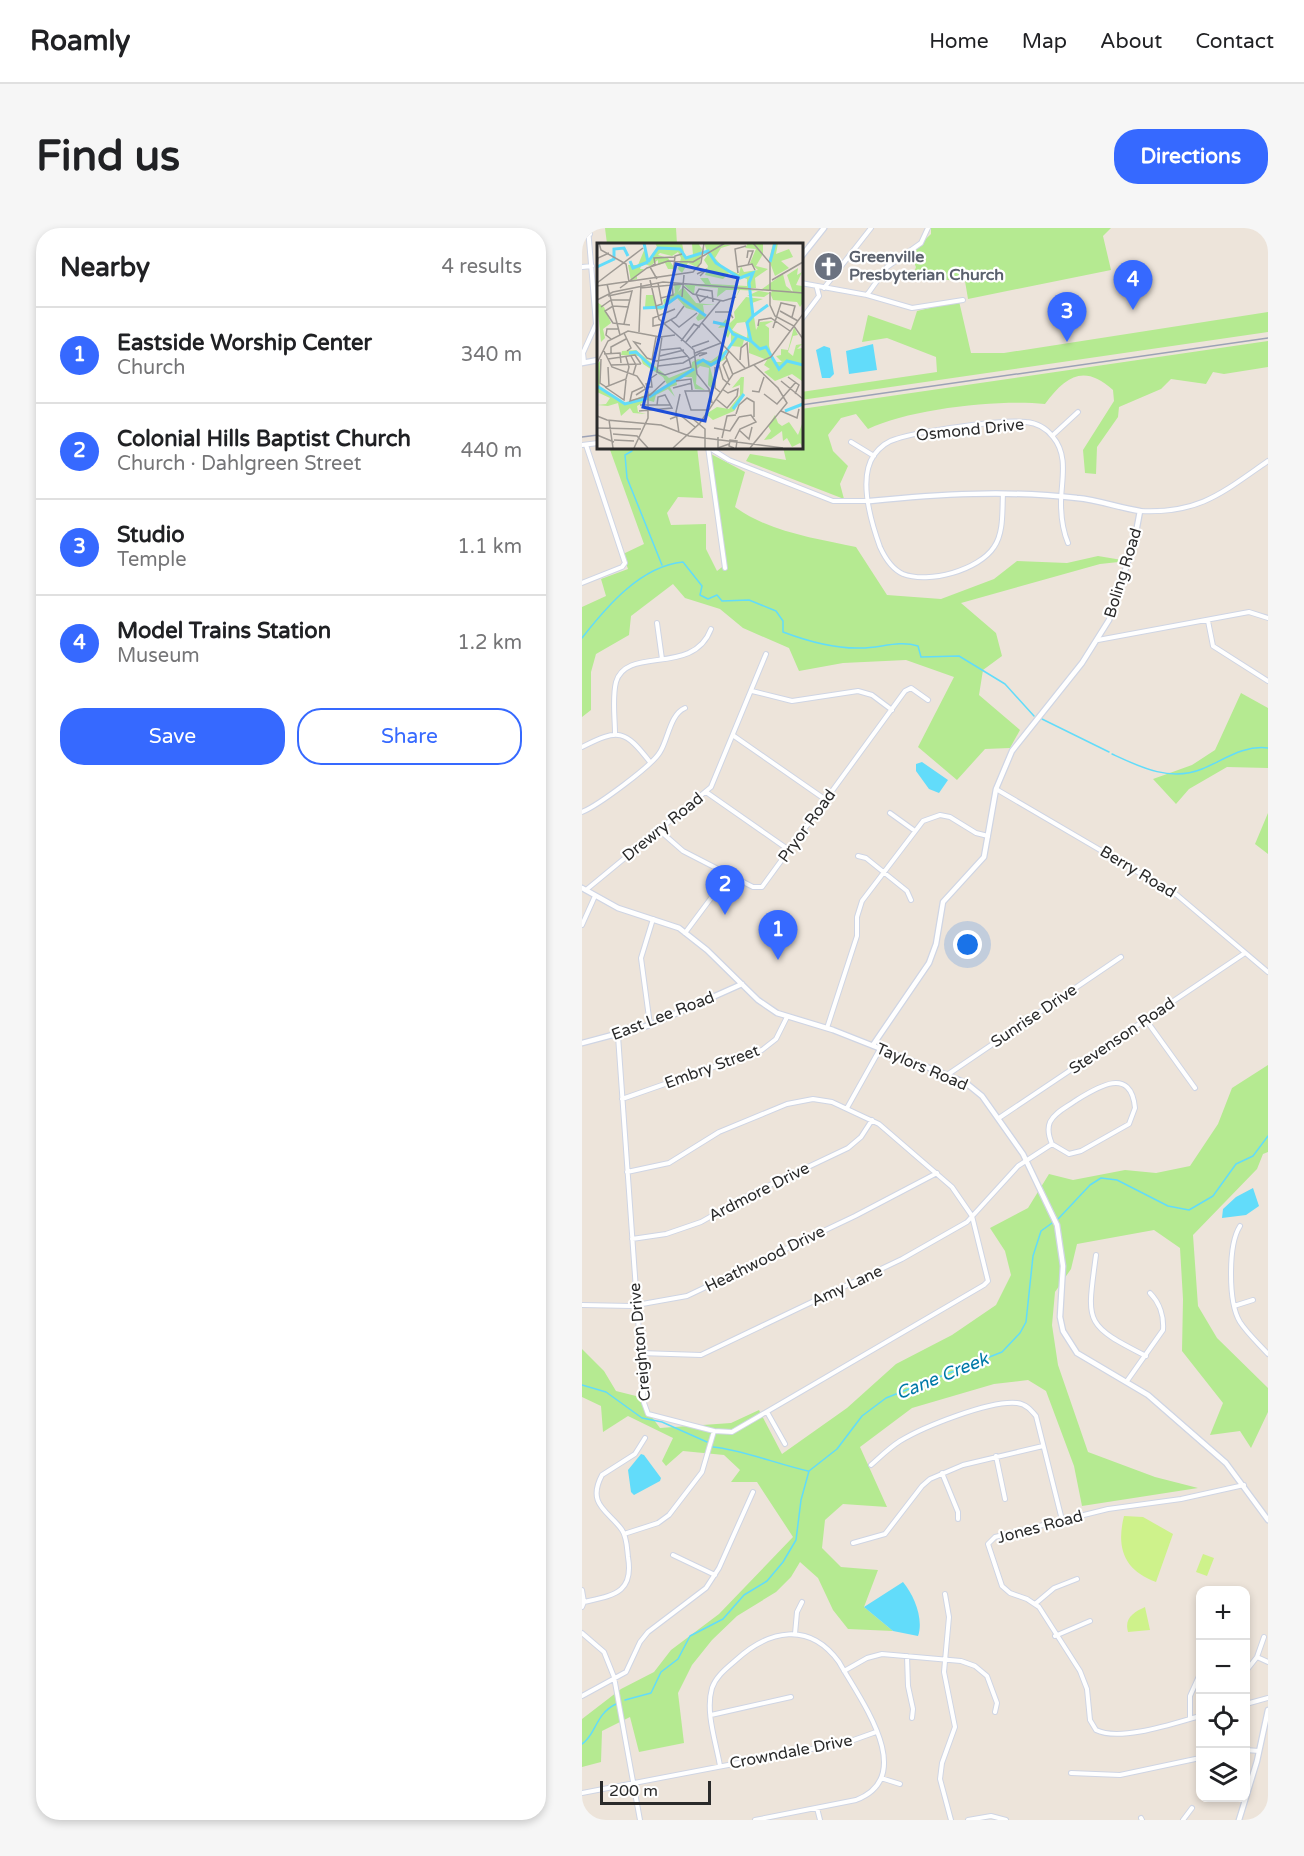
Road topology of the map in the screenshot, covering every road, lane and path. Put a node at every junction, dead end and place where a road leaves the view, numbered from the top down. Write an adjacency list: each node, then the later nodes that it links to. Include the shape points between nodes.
1 (588, 228): 5 (street)
2 (824, 228): 7 (street)
3 (871, 228): 12 (street)
4 (928, 228): 13 (street, via 921,243 886,267)
5 (590, 234): 6 (street); 8 (street)
6 (582, 235)
7 (802, 256)
8 (592, 266): 9 (street); 16 (street, via 596,324)
9 (582, 267)
10 (802, 283): 11 (street)
11 (817, 287): 12 (street); 15 (street, via 819,296)
12 (824, 288): 13 (street)
13 (867, 295): 14 (street, via 912,308)
14 (963, 300)
15 (802, 319)
16 (583, 362)
17 (1078, 412): 18 (street)
18 (1052, 436): 23 (street, Osmond Drive, via 1027,422 976,426 896,439); 26 (street, via 1063,457)
19 (851, 442): 23 (street)
20 (584, 445): 31 (street, via 624,558 623,566)
21 (708, 448): 30 (street)
22 (710, 448): 27 (street, Boling Road, via 729,460 833,501)
23 (874, 456): 27 (street, via 867,475)
24 (1268, 461): 28 (street, via 1203,504 1173,511)
25 (1003, 494): 26 (street, Boling Road); 27 (street, Boling Road, via 932,494); 27 (street, via 1000,534 989,554 971,566 924,577 902,573 887,560 878,541)
26 (1061, 496): 28 (street, Boling Road); 29 (street)
27 (870, 501)
28 (1140, 511): 36 (street, Boling Road, via 1125,577)
29 (1068, 543)
30 (725, 568)
31 (582, 584)
32 (1268, 618): 33 (street, via 1252,612)
33 (1208, 621): 36 (street); 39 (street, via 1213,646)
34 (657, 623): 38 (street)
35 (711, 629): 38 (street, via 696,651)
36 (1098, 640): 48 (street, Boling Road, via 1015,746)
37 (766, 654): 40 (street, Drewry Road)
38 (662, 659): 44 (street, via 630,666 619,675 615,689)
39 (1268, 681)
40 (752, 691): 43 (street, via 792,701 858,691 872,695); 45 (street, Drewry Road)
41 (928, 700): 43 (street, Pryor Road, via 909,688)
42 (685, 708): 47 (street, via 677,713 661,751)
43 (892, 710): 50 (street, Pryor Road)
44 (615, 734): 46 (street); 47 (street, via 631,739)
45 (734, 736): 49 (street, Drewry Road); 50 (street)
46 (582, 747)
47 (650, 762): 51 (street)
48 (996, 789): 55 (street, Boling Road); 66 (street, Berry Road, via 1170,890)
49 (706, 792): 53 (street, Drewry Road); 56 (street)
50 (826, 800): 56 (street, Pryor Road)
51 (582, 812)
52 (890, 813): 54 (street)
53 (659, 830): 59 (street, Pryor Road, via 683,851); 60 (street, Drewry Road)
54 (915, 831): 55 (street, via 923,821 940,815); 58 (street)
55 (988, 836): 76 (street, Boling Road, via 982,861 941,907 929,963)
56 (789, 850): 59 (street, Pryor Road, via 762,887 753,887)
57 (858, 856): 58 (street)
58 (884, 872): 62 (street, via 907,891); 73 (street, via 858,910 858,936)
59 (729, 874): 65 (street)
60 (584, 889): 61 (street, Taylors Road)
61 (595, 896): 63 (street, Taylors Road); 64 (street)
62 (910, 900)
63 (653, 919): 65 (street, Taylors Road); 72 (street, via 641,958)
64 (582, 926)
65 (685, 933): 69 (street, Taylors Road)
66 (1245, 953): 68 (street, Berry Road); 71 (street, Stevenson Road)
67 (1121, 957): 78 (street, Sunrise Drive)
68 (1268, 972)
69 (742, 984): 70 (street, Taylors Road); 72 (street, East Lee Road)
70 (787, 1017): 73 (street, Taylors Road); 80 (street, Embry Street, via 776,1039 762,1050)
71 (1146, 1020): 79 (street); 82 (street, Stevenson Road)
72 (650, 1025): 74 (street, East Lee Road)
73 (827, 1028): 76 (street, Taylors Road)
74 (618, 1036): 75 (street, East Lee Road); 80 (street, Creighton Drive)
75 (582, 1043)
76 (873, 1045): 77 (street, Taylors Road)
77 (880, 1049): 78 (street, Taylors Road); 81 (street)
78 (947, 1075): 82 (street, Taylors Road, via 978,1092)
79 (1195, 1088)
80 (622, 1099): 86 (street, Creighton Drive)
81 (847, 1108): 83 (street); 86 (street, via 820,1099 793,1102 719,1132 669,1163)
82 (999, 1118): 85 (street, Taylors Road)
83 (872, 1120): 87 (street); 90 (street, Ardmore Drive, via 848,1148 708,1219 666,1234)
84 (1052, 1144): 84 (street, via 1064,1152 1076,1153 1129,1124 1136,1108 1130,1091 1118,1083 1107,1083 1065,1108 1051,1120); 85 (street, Amy Lane)
85 (1027, 1160): 88 (street, Amy Lane); 100 (street, Taylors Road, via 1057,1225 1062,1259 1063,1331 1077,1353)
86 (627, 1172): 90 (street, Creighton Drive)
87 (938, 1173): 88 (street); 95 (street, Heathwood Drive, via 687,1296)
88 (972, 1216): 97 (street, Amy Lane, via 902,1259 701,1355); 101 (street, Creighton Drive, via 988,1278 986,1284)
89 (1240, 1226): 96 (street, via 1235,1234 1231,1290)
90 (632, 1239): 95 (street, Creighton Drive)
91 (1096, 1255): 99 (street, via 1090,1300 1095,1321 1108,1336)
92 (1150, 1293): 99 (street, via 1164,1320 1159,1339)
93 (1253, 1300): 96 (street)
94 (582, 1305): 95 (street, Heathwood Drive)
95 (637, 1305): 97 (street, Creighton Drive)
96 (1234, 1306): 98 (street, via 1240,1322)
97 (640, 1353): 102 (street, Creighton Drive, via 647,1413)
98 (1268, 1354)
99 (1146, 1356): 100 (street)
100 (1127, 1381): 109 (street, Taylors Road, via 1226,1462)
101 (767, 1412): 102 (street, Creighton Drive, via 732,1432); 104 (street)
102 (714, 1431): 115 (street, via 702,1472 669,1515 658,1523)
103 (645, 1438): 115 (street, via 635,1454 607,1471 599,1485 600,1507)
104 (785, 1444)
105 (1043, 1446): 106 (street); 107 (street, via 1036,1416 1029,1408 1019,1403 1001,1404 918,1431); 113 (street)
106 (996, 1456): 108 (street); 111 (street)
107 (871, 1465)
108 (942, 1473): 112 (street); 116 (street, via 922,1486 885,1534)
109 (1244, 1485): 113 (street, Jones Road); 114 (street, Taylors Road)
110 (753, 1492): 118 (street)
111 (1005, 1499)
112 (958, 1519)
113 (1062, 1520): 124 (street, Jones Road, via 996,1537 988,1544 1004,1588)
114 (1268, 1520)
115 (624, 1534): 122 (street, via 631,1572 626,1585 612,1595)
116 (854, 1543)
117 (674, 1555): 118 (street)
118 (714, 1575): 137 (street, via 706,1588 648,1632 626,1672)
119 (1077, 1579): 124 (street, via 1054,1588)
120 (582, 1590): 122 (street)
121 (945, 1594): 133 (street, via 949,1617)
122 (584, 1602): 125 (street)
123 (802, 1602): 128 (street)
124 (1035, 1604): 129 (street)
125 (582, 1607)
126 (1090, 1621): 129 (street)
127 (582, 1633): 137 (street, via 600,1646)
128 (795, 1634): 136 (street, via 825,1647); 145 (street, via 760,1641 726,1669 712,1688)
129 (1055, 1636): 148 (street, via 1082,1675 1090,1720 1096,1730 1125,1733)
130 (1264, 1637): 132 (street)
131 (907, 1656): 133 (street); 136 (street, via 876,1655); 147 (street)
132 (1257, 1657): 134 (street); 135 (street)
133 (945, 1659): 144 (street, via 966,1662 983,1672 994,1692); 165 (street, via 955,1727 940,1768 940,1779)
134 (1268, 1662)
135 (1250, 1665)
136 (844, 1671): 149 (street)
137 (614, 1677): 139 (street); 156 (street)
138 (1196, 1683): 148 (street, via 1190,1696)
139 (582, 1696)
140 (791, 1697): 145 (street)
141 (1268, 1698): 142 (street)
142 (1250, 1703)
143 (1268, 1710): 151 (street)
144 (995, 1712)
145 (711, 1715): 153 (street)
146 (1196, 1717): 148 (street)
147 (912, 1718)
148 (1190, 1719)
149 (876, 1732): 153 (street, Crowndale Drive, via 848,1742); 155 (street, via 885,1756)
150 (1250, 1750): 151 (street)
151 (1259, 1751): 169 (street)
152 (1196, 1759): 154 (street, via 1120,1775)
153 (720, 1766): 156 (street, Crowndale Drive)
154 (1071, 1773)
155 (881, 1778): 157 (street); 159 (street, via 862,1797)
156 (633, 1783): 158 (street, Crowndale Drive); 162 (street)
157 (900, 1784)
158 (582, 1793)
159 (817, 1808): 161 (street); 164 (street)
160 (1192, 1808): 168 (street)
161 (762, 1819): 163 (street)
162 (640, 1820)
163 (755, 1820)
164 (820, 1820)
165 (951, 1820)
166 (968, 1820): 167 (street, via 991,1816)
167 (1006, 1820)
168 (1183, 1820)
169 (1239, 1820)

